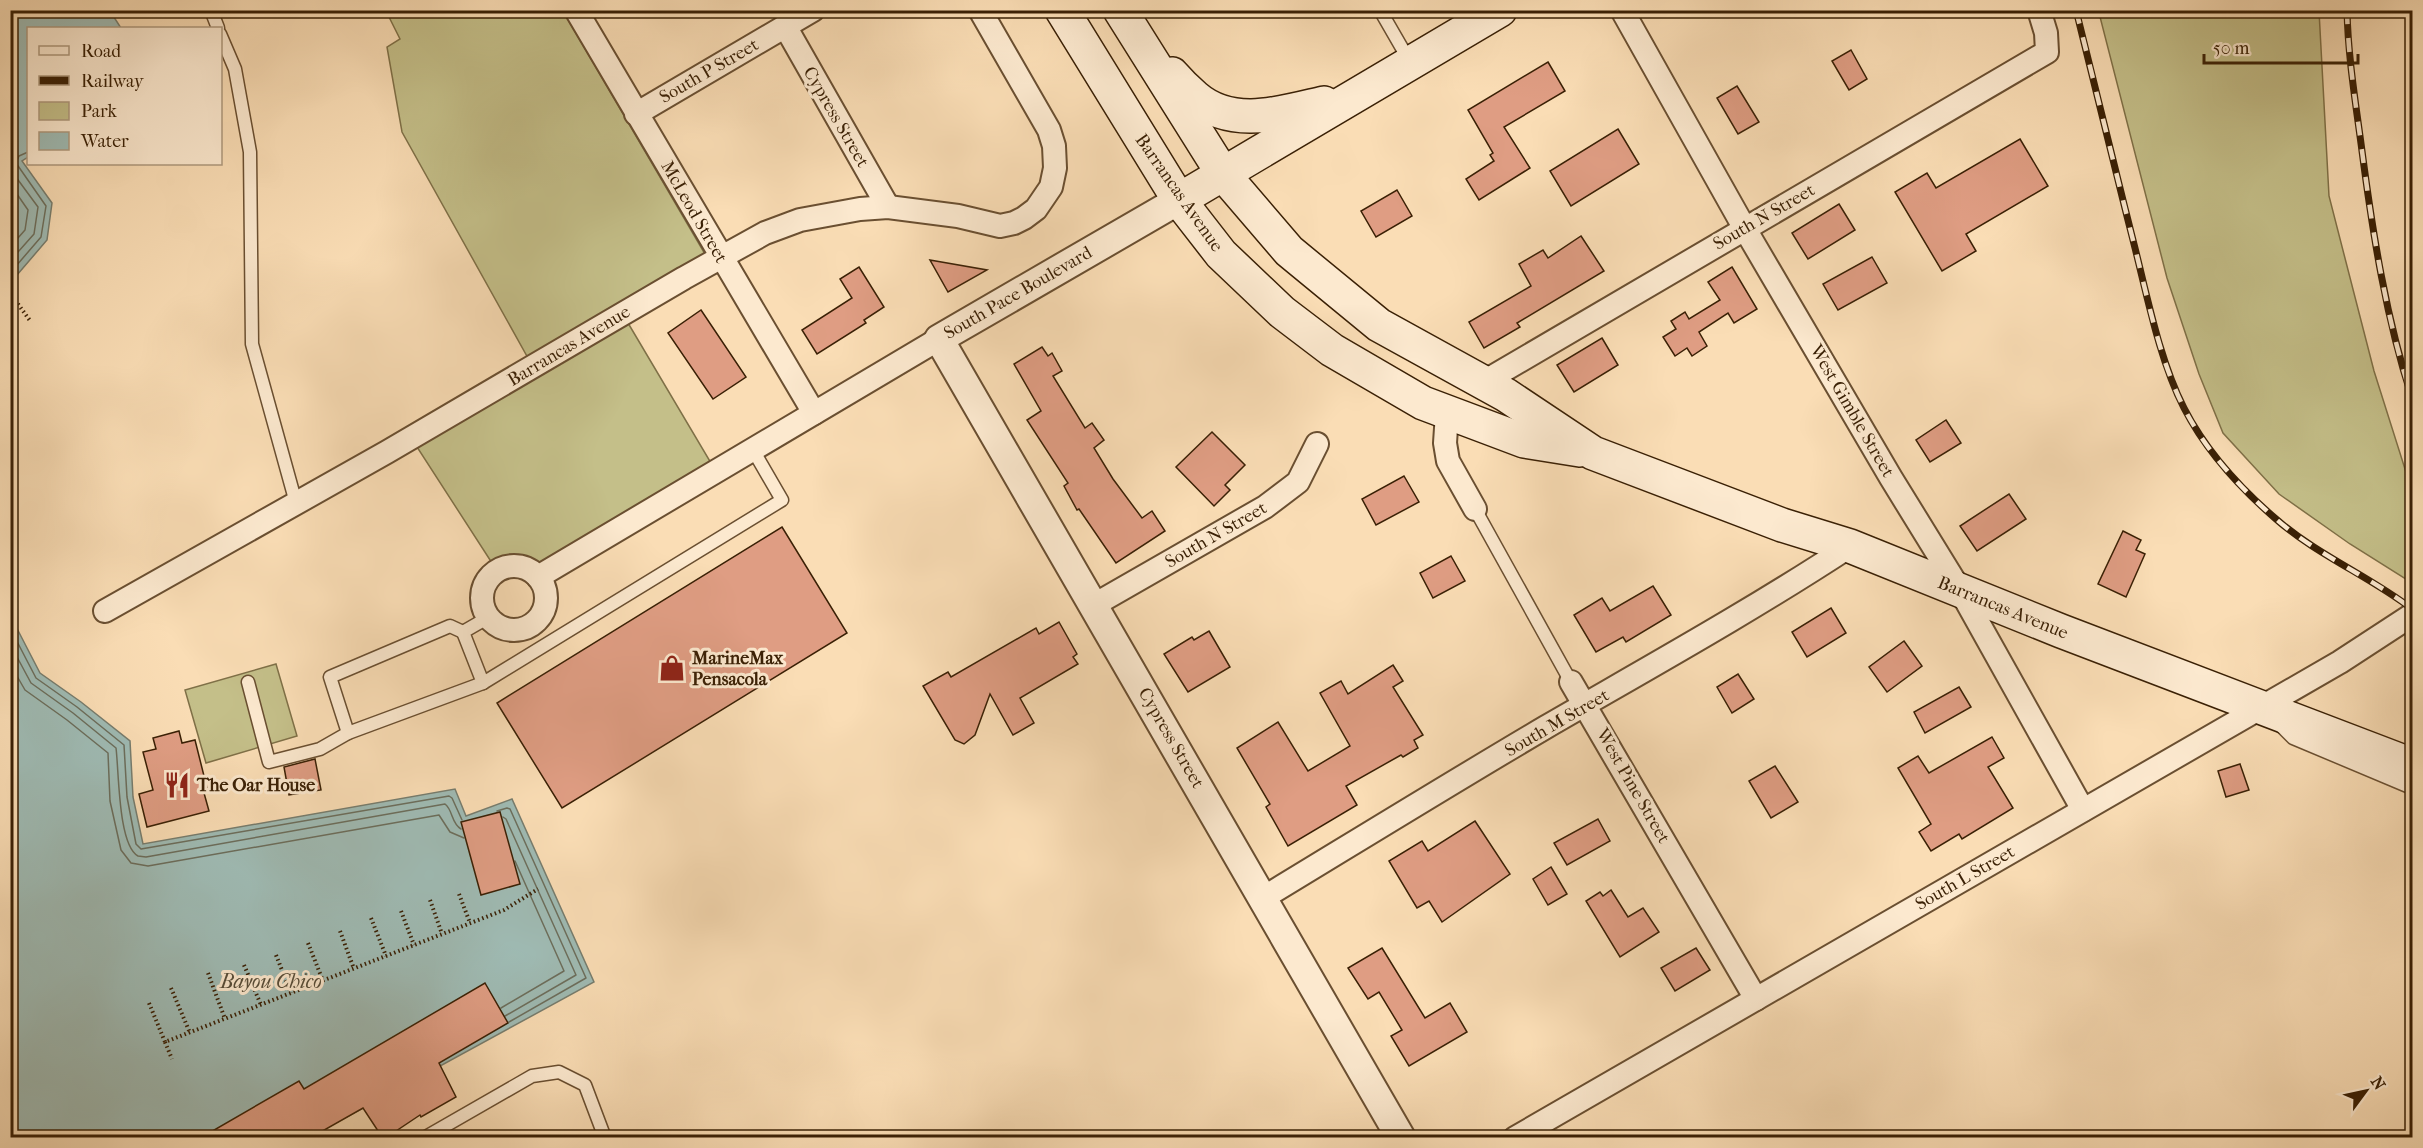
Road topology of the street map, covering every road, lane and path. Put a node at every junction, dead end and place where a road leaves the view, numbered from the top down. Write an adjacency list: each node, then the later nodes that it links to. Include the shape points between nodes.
1 (211, 10): 12 (lane)
2 (576, 10): 16 (street, McLeod Street)
3 (813, 10): 11 (street, South P Street)
4 (980, 10): 19 (street, Barrancas Avenue, via 1049,130 1055,158 1051,187 1024,219 1000,226)
5 (1062, 10): 18 (main road, Barrancas Avenue)
6 (1380, 10): 14 (lane)
7 (1500, 10): 14 (main road, South Pace Boulevard)
8 (1622, 10): 20 (street, West Gimble Street)
9 (2039, 10): 20 (street, South N Street, via 2047,52)
10 (1127, 24): 15 (main road, via 1196,99 1240,117 1270,116); 17 (main road, Barrancas Avenue)
11 (785, 26): 16 (street, South P Street); 19 (street, Cypress Street)
12 (218, 27)
13 (222, 39): 31 (lane, via 235,69 250,152 252,344)
14 (1410, 63): 15 (main road, South Pace Boulevard)
15 (1355, 96): 17 (main road, South Pace Boulevard)
16 (636, 114): 21 (street, McLeod Street)
17 (1223, 174): 18 (main road, South Pace Boulevard); 25 (main road, Barrancas Avenue, via 1289,251 1336,292 1378,325)
18 (1179, 200): 24 (street, South Pace Boulevard); 27 (main road, Barrancas Avenue, via 1221,254 1282,312 1332,350)
19 (888, 207): 21 (street, Barrancas Avenue, via 800,220 765,233)
20 (1745, 229): 25 (street, South N Street); 35 (street, West Gimble Street)
21 (720, 258): 26 (street, McLeod Street); 31 (street, Barrancas Avenue)
22 (10, 293): 23 (path)
23 (31, 322)
24 (939, 339): 26 (street, South Pace Boulevard); 36 (street, Cypress Street)
25 (1482, 383): 30 (main road, Barrancas Avenue)
26 (813, 413): 29 (street, South Pace Boulevard)
27 (1447, 413): 30 (main road, Barrancas Avenue, via 1524,441); 32 (street, via 1448,461)
28 (1317, 444): 36 (street, South N Street, via 1298,482 1265,507)
29 (753, 450): 34 (street, South Pace Boulevard); 43 (lane, via 782,500)
30 (1593, 453): 33 (main road, Barrancas Avenue, via 1782,525)
31 (296, 503): 37 (street, Barrancas Avenue)
32 (1475, 509): 42 (lane, West Pine Street)
33 (1850, 546): 35 (main road, Barrancas Avenue); 44 (street, South M Street)
34 (538, 577): 39 (street, via 520,567 499,570 491,577 483,596); 39 (street, via 544,586 545,606 534,623 525,628 505,629)
35 (1960, 590): 45 (main road, Barrancas Avenue); 49 (street, West Gimble Street)
36 (1094, 605): 52 (street, Cypress Street)
37 (105, 611)
38 (2412, 615): 45 (street, South L Street, via 2340,662)
39 (489, 617): 40 (lane)
40 (463, 632): 43 (lane); 46 (lane, via 450,626 330,678)
41 (248, 682): 46 (lane, via 269,762 320,749)
42 (1572, 682): 44 (street, West Pine Street)
43 (483, 683): 46 (lane)
44 (1586, 705): 52 (street, South M Street); 69 (street, West Pine Street)
45 (2260, 706): 47 (main road, Barrancas Avenue); 48 (lane, via 2293,738); 49 (street, South L Street)
46 (348, 733)
47 (2412, 765)
48 (2412, 788)
49 (2083, 810): 69 (street, South L Street)
50 (538, 889): 56 (path, via 504,910)
51 (459, 894): 56 (path)
52 (1263, 898): 78 (street, Cypress Street)
53 (430, 900): 58 (path)
54 (401, 911): 60 (path)
55 (371, 918): 62 (path)
56 (470, 923): 58 (path)
57 (340, 931): 64 (path)
58 (442, 934): 60 (path)
59 (308, 943): 66 (path)
60 (414, 945): 62 (path)
61 (276, 955): 68 (path)
62 (386, 956): 64 (path)
63 (244, 965): 71 (path)
64 (354, 969): 66 (path)
65 (208, 973): 72 (path)
66 (323, 981): 68 (path)
67 (171, 988): 73 (path)
68 (291, 993): 71 (path)
69 (1756, 999): 79 (street, South L Street)
70 (149, 1003): 74 (path)
71 (261, 1005): 72 (path)
72 (225, 1019): 73 (path)
73 (190, 1033): 74 (path)
74 (165, 1042): 75 (path)
75 (172, 1059)
76 (424, 1137): 77 (lane, via 532,1076 559,1072 585,1085)
77 (605, 1137)
78 (1401, 1137)
79 (1515, 1137)

